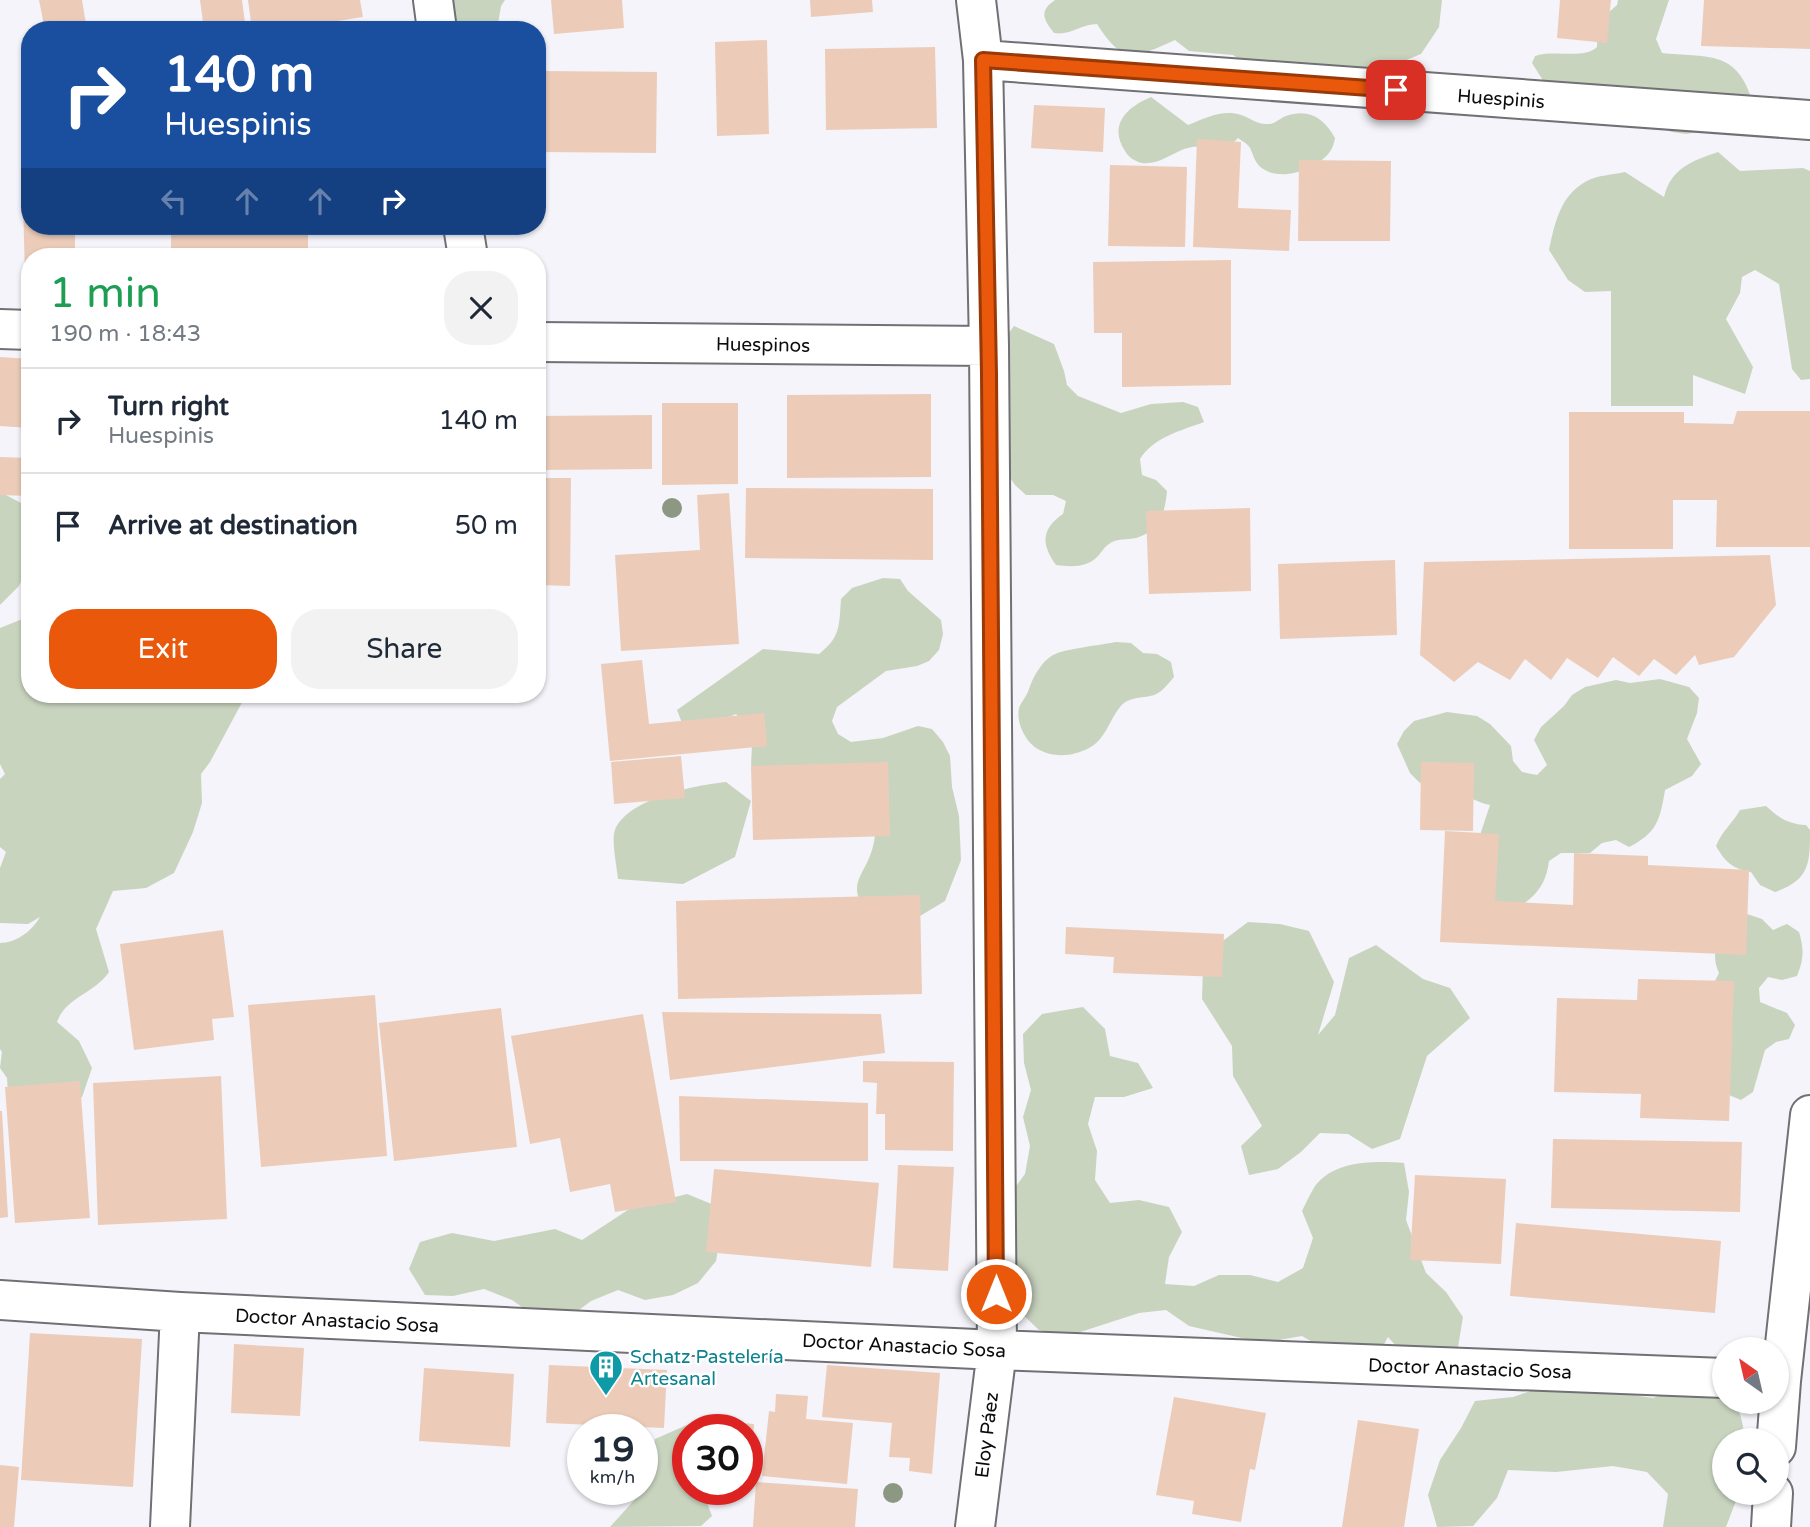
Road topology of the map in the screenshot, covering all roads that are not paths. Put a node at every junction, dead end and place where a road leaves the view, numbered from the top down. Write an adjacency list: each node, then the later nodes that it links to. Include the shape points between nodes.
1 (433, 0): 3 (street)
2 (976, 0): 4 (street, Eloy Páez)
3 (436, 21)
4 (983, 60): 5 (street, Huespinis); 9 (street, Eloy Páez)
5 (1810, 120)
6 (0, 329): 7 (street)
7 (21, 330)
8 (546, 342): 9 (street, Huespinos)
9 (989, 346): 13 (street, Eloy Páez)
10 (1810, 1115): 15 (street)
11 (0, 1300): 12 (street, Doctor Anastacio Sosa)
12 (180, 1312): 13 (street, Doctor Anastacio Sosa); 17 (street)
13 (997, 1350): 14 (street, Doctor Anastacio Sosa); 18 (street, Eloy Páez)
14 (1712, 1378)
15 (1789, 1381)
16 (1772, 1505): 19 (street)
17 (170, 1527)
18 (975, 1527)
19 (1770, 1527)

